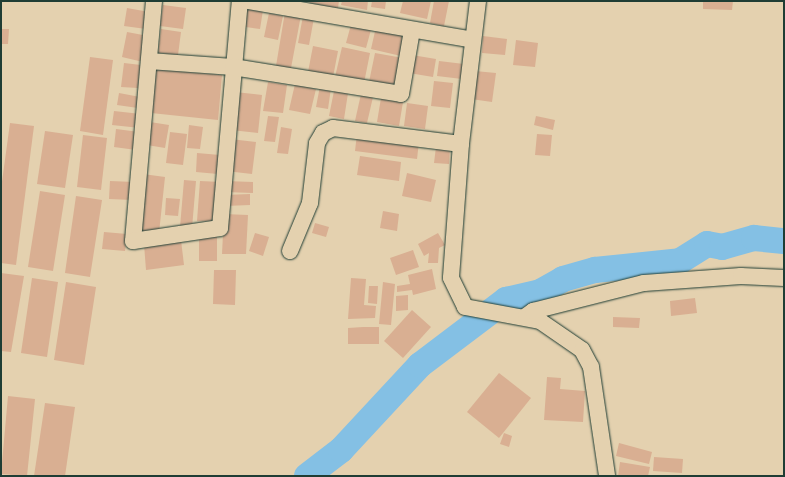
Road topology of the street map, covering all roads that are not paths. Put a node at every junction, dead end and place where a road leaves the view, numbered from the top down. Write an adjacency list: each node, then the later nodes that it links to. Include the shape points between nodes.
1 (154, 1): 7 (street)
2 (240, 1): 8 (street)
3 (248, 1): 5 (street)
4 (478, 1): 6 (street)
5 (412, 30): 6 (street); 8 (street, via 401,94)
6 (473, 40): 9 (street)
7 (148, 61): 8 (street); 8 (street, via 133,241 220,228)
8 (233, 66)
9 (460, 144): 10 (street, via 333,128 323,133 317,143 310,203); 12 (street, via 451,278 465,307)
10 (290, 251)
11 (784, 278): 12 (street, via 741,276 644,283 533,311)
12 (526, 316): 13 (street, via 554,329 582,350 591,367)
13 (607, 476)

